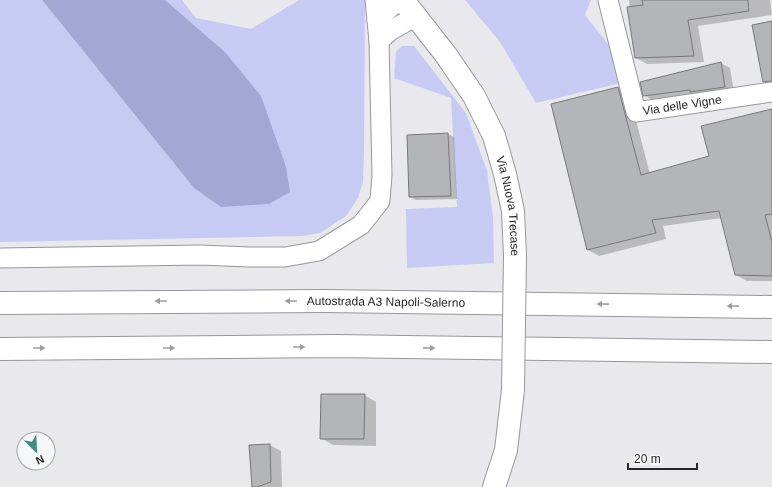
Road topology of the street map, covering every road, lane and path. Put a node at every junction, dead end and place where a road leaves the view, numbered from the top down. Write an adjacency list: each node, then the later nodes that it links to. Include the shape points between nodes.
1 (375, 0): 4 (street)
2 (608, 0): 6 (street, Via delle Vigne, via 636,112)
3 (408, 6): 4 (street, via 393,5); 5 (street, via 390,31); 12 (main road, Via Nuova Trecase, bridge, via 474,96 494,136 512,211 515,256 513,390 506,450)
4 (377, 20): 5 (street)
5 (379, 41): 7 (street, via 382,175 380,200 361,225 319,251 285,257 201,255)
6 (772, 92)
7 (0, 258)
8 (0, 303): 9 (main road, Autostrada A3 Napoli-Salerno, one-way to 8, via 324,301)
9 (772, 307)
10 (0, 349): 11 (main road, one-way to 11, via 334,346)
11 (772, 352)
12 (494, 487)

